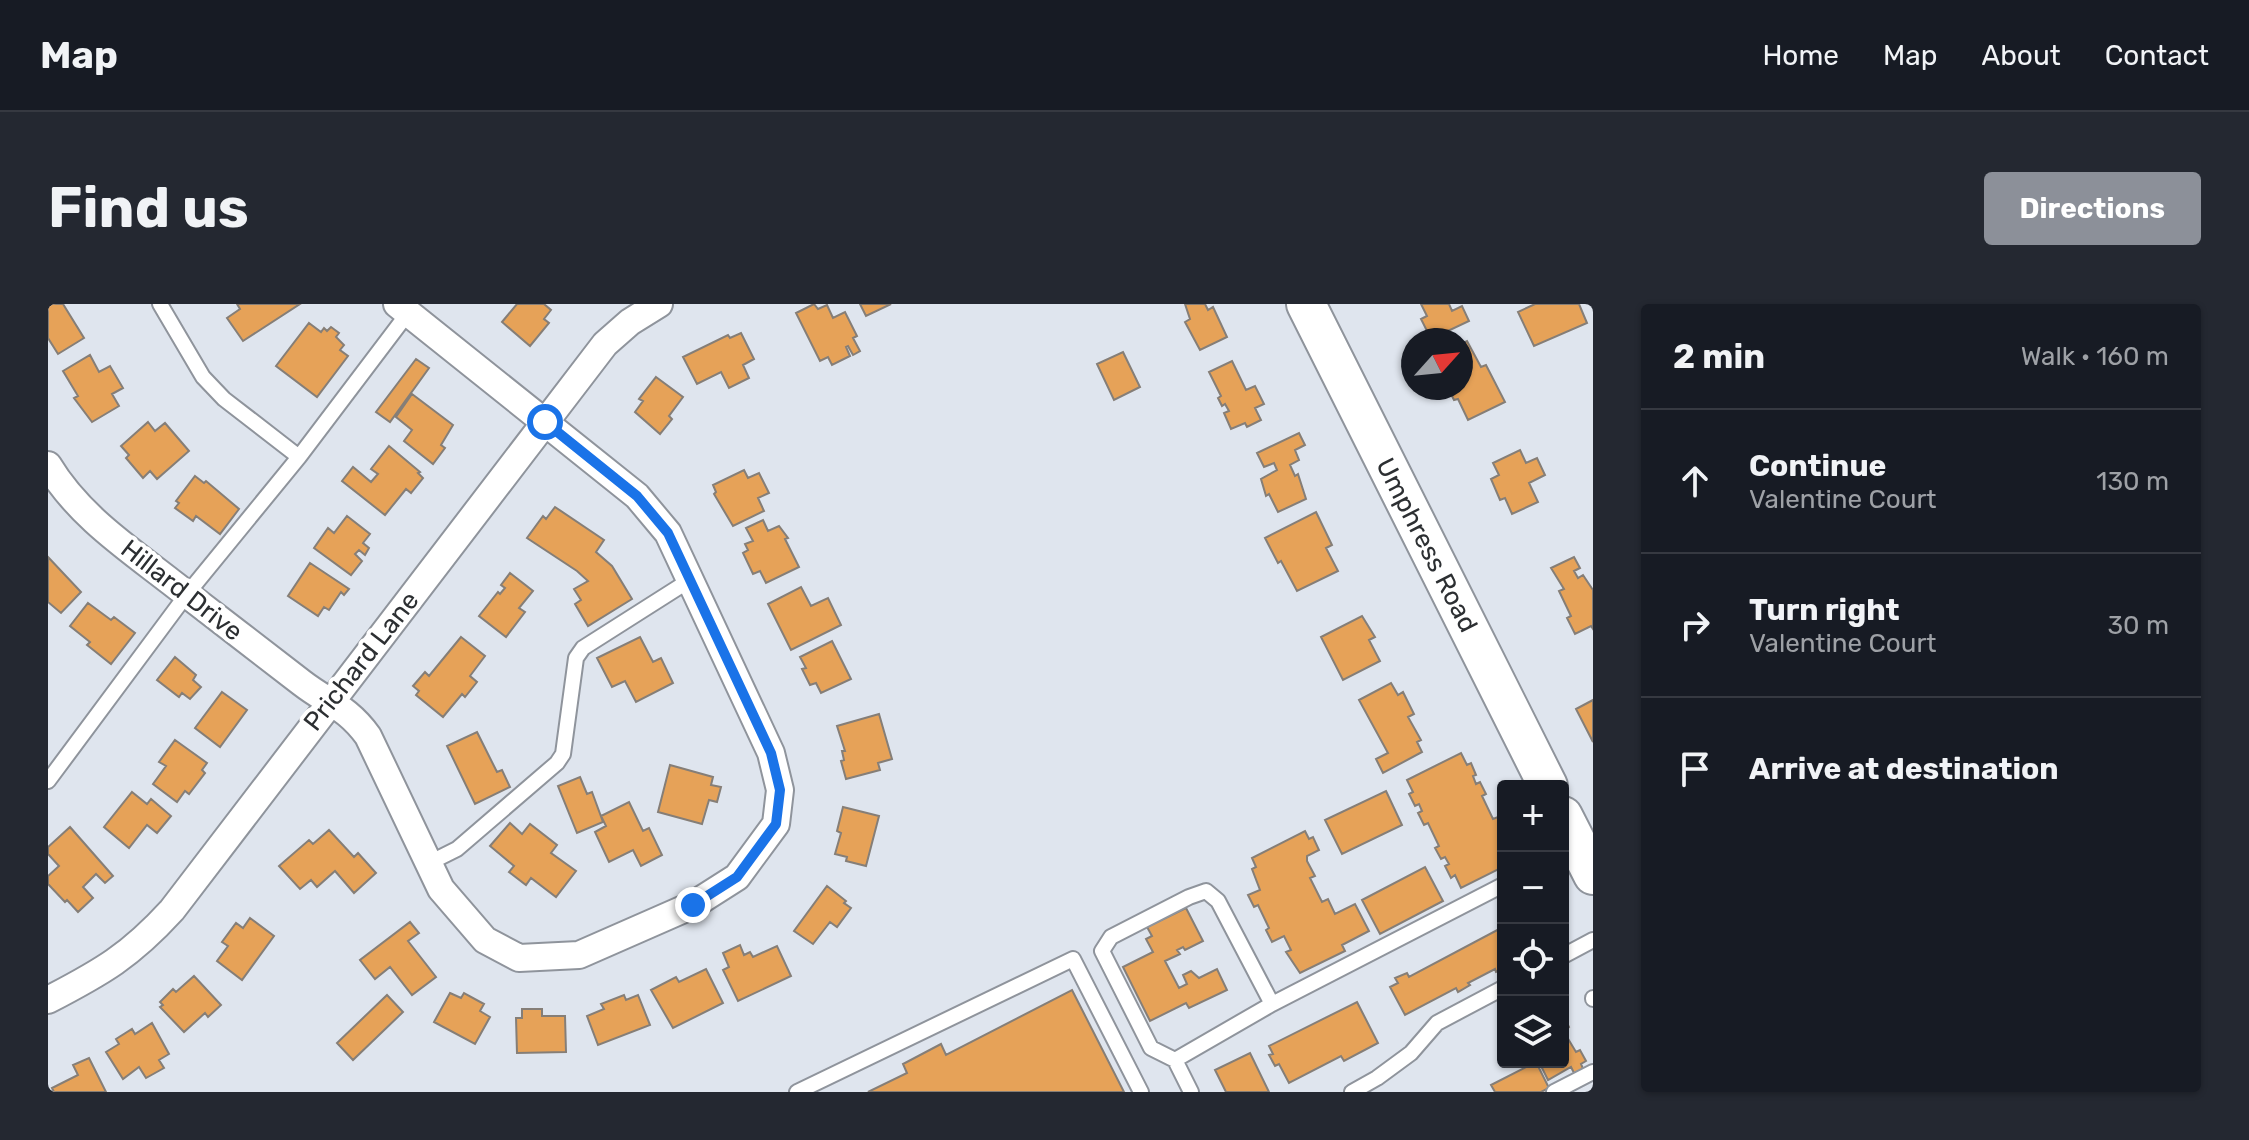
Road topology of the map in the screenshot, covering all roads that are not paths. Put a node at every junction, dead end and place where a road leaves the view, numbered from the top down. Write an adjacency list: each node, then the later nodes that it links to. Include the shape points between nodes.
1 (160, 304): 6 (lane, via 203,377)
2 (659, 304): 5 (street, Prichard Lane, via 617,332)
3 (1306, 304): 12 (street, Umphress Road)
4 (406, 307): 5 (street, Hillard Drive); 6 (lane)
5 (545, 422): 8 (street, Hillard Drive, via 637,496 668,533); 10 (street, Prichard Lane)
6 (299, 457): 9 (lane)
7 (48, 465): 9 (street, Hillard Drive, via 95,523)
8 (690, 580): 13 (lane, via 583,648 576,658 563,754 557,763 457,849); 13 (street, Hillard Drive, via 771,753 780,790 776,824 737,877 693,905 579,955 519,958 485,940 441,889)
9 (187, 594): 10 (street, Hillard Drive); 11 (lane)
10 (329, 701): 13 (street, Hillard Drive, via 349,713 368,736); 18 (street, Prichard Lane, via 155,928 121,960)
11 (50, 775)
12 (1545, 780)
13 (429, 863)
14 (1497, 888): 19 (lane)
15 (1593, 940): 16 (lane)
16 (1569, 953)
17 (1497, 991): 25 (lane, via 1437,1023 1411,1053)
18 (48, 1000)
19 (1272, 1004): 20 (lane); 20 (lane, via 1218,901 1206,891 1111,937 1102,951 1151,1048)
20 (1175, 1060): 24 (lane)
21 (1593, 1072): 26 (lane)
22 (797, 1092): 23 (lane, via 1073,959)
23 (1141, 1092)
24 (1191, 1092)
25 (1352, 1092)
26 (1554, 1092)

